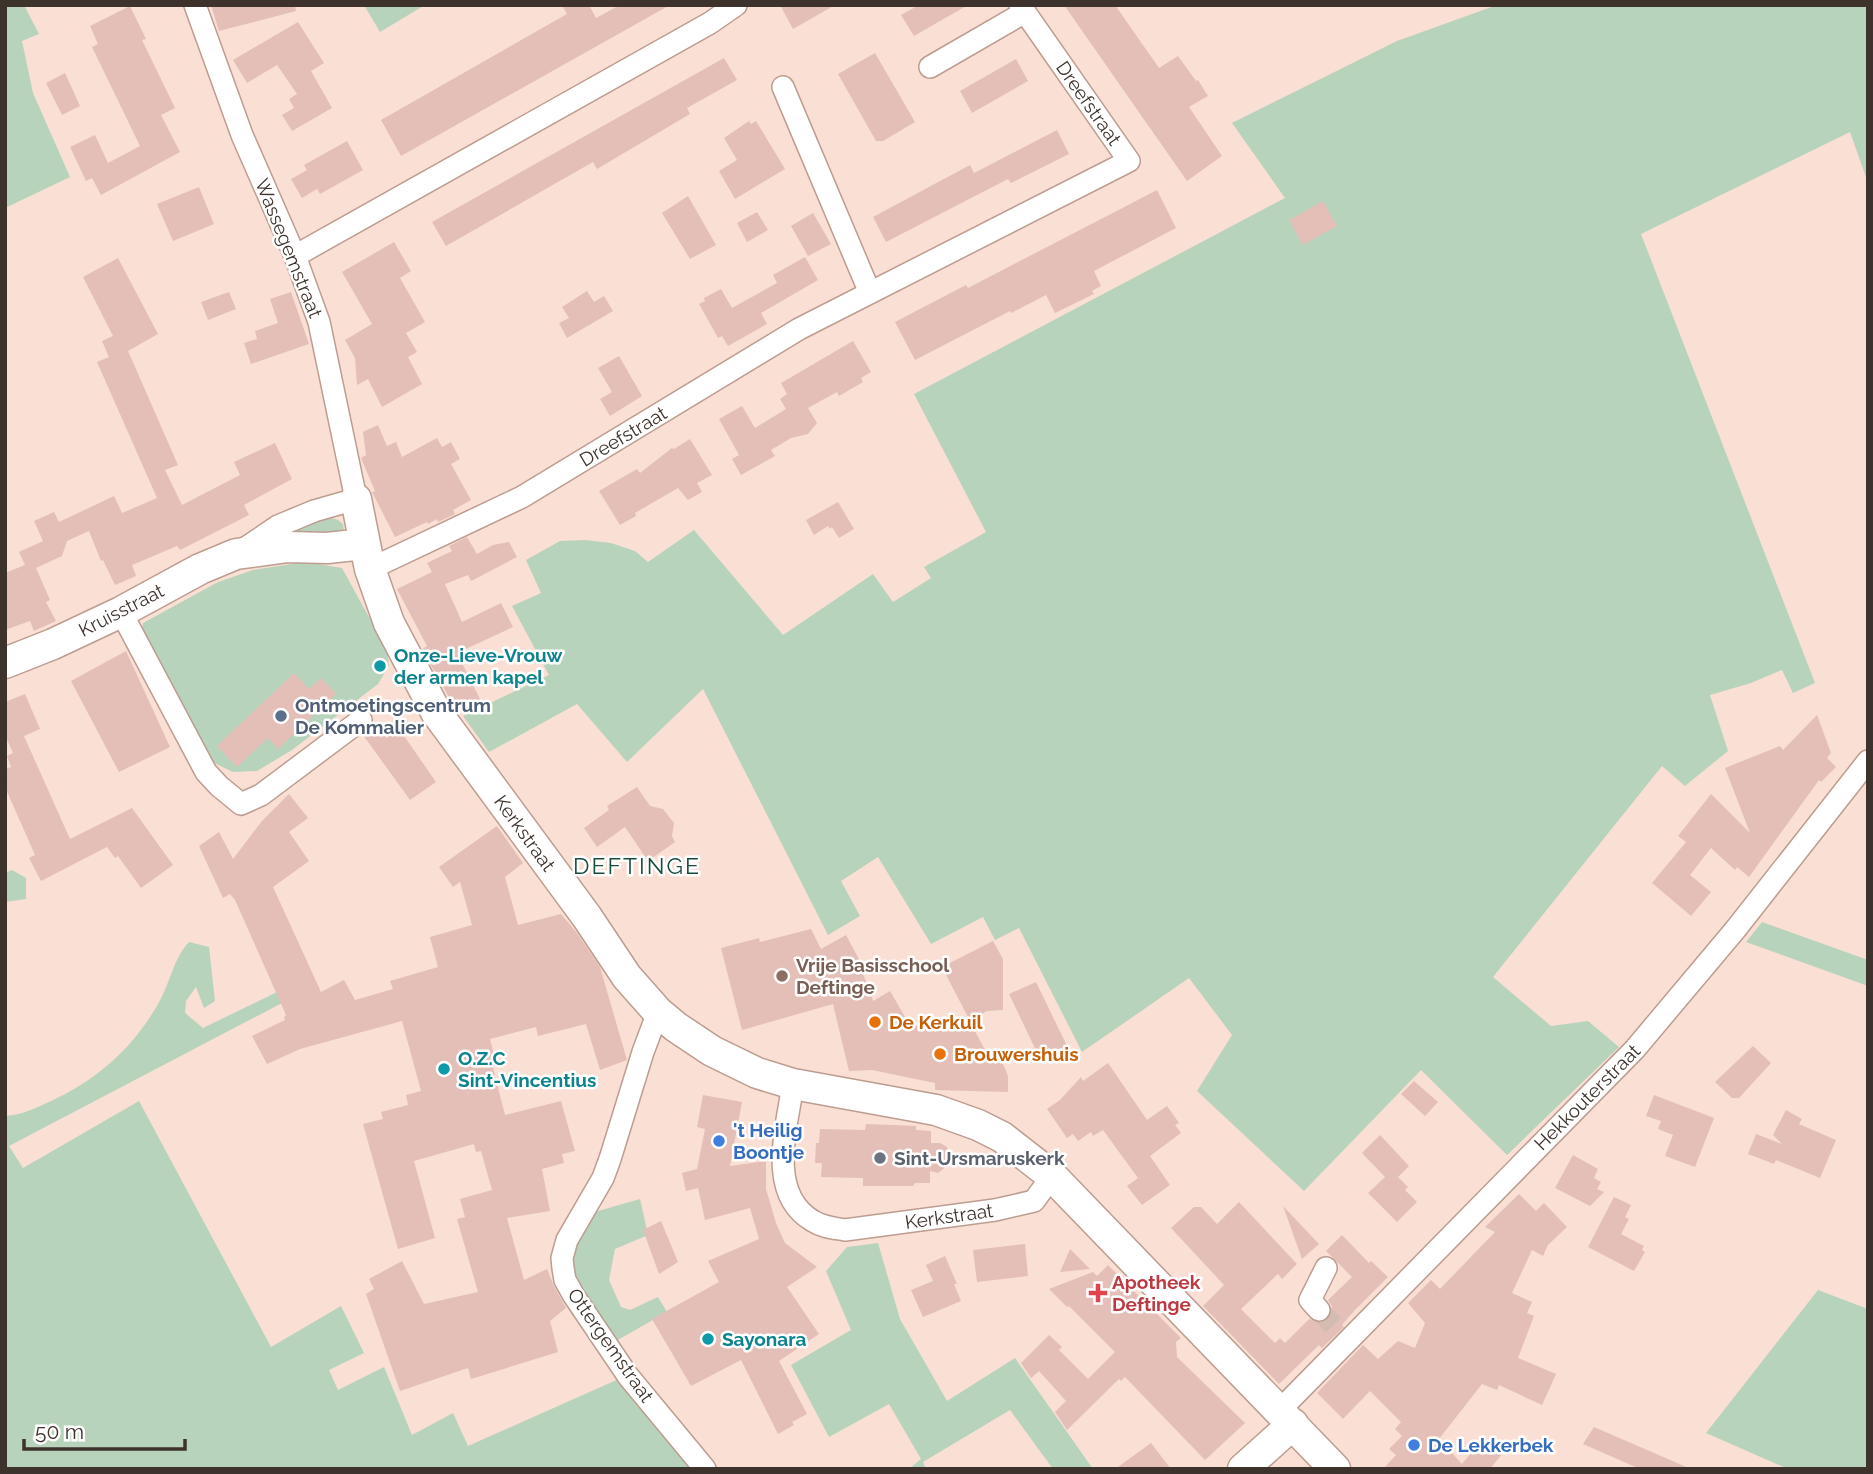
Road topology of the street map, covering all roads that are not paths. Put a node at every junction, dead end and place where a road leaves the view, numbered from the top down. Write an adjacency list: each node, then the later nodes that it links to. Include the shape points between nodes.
1 (195, 5): 6 (street, Wassegemstraat, via 242,135)
2 (736, 5): 6 (street)
3 (1023, 9): 4 (street, Dreefstraat); 7 (street, Dreefstraat, via 1129,162)
4 (930, 67)
5 (783, 87): 7 (street)
6 (295, 256): 8 (street, Wassegemstraat, via 319,322)
7 (870, 293): 10 (street, Dreefstraat, via 799,329 522,497)
8 (356, 499): 9 (street, Kruisstraat, via 278,526); 10 (street, Kerkstraat)
9 (236, 554): 10 (street, Kruisstraat, via 288,547 327,548); 11 (street, Kruisstraat)
10 (367, 557): 15 (street, Kerkstraat, via 389,623 436,712 627,977)
11 (121, 612): 12 (street, Kruisstraat); 13 (street, via 206,772 241,804 261,795)
12 (5, 663)
13 (362, 720)
14 (1868, 761): 20 (street, Hekkouterstraat, via 1643,1040 1343,1335)
15 (658, 1012): 16 (street, Kerkstraat, via 712,1051); 21 (street, Ottergemstraat, via 603,1178 567,1240 562,1268 574,1296 628,1376)
16 (793, 1084): 17 (street, Kerkstraat, via 948,1114 1002,1137); 17 (street, Kerkstraat, via 783,1177 796,1206 824,1226 845,1230 995,1210 1034,1201)
17 (1052, 1176): 20 (street, Kerkstraat)
18 (1326, 1268): 19 (street, via 1310,1300)
19 (1319, 1310)
20 (1286, 1418): 22 (street); 23 (street, Kerkstraat)
21 (705, 1469)
22 (1243, 1469)
23 (1335, 1469)

